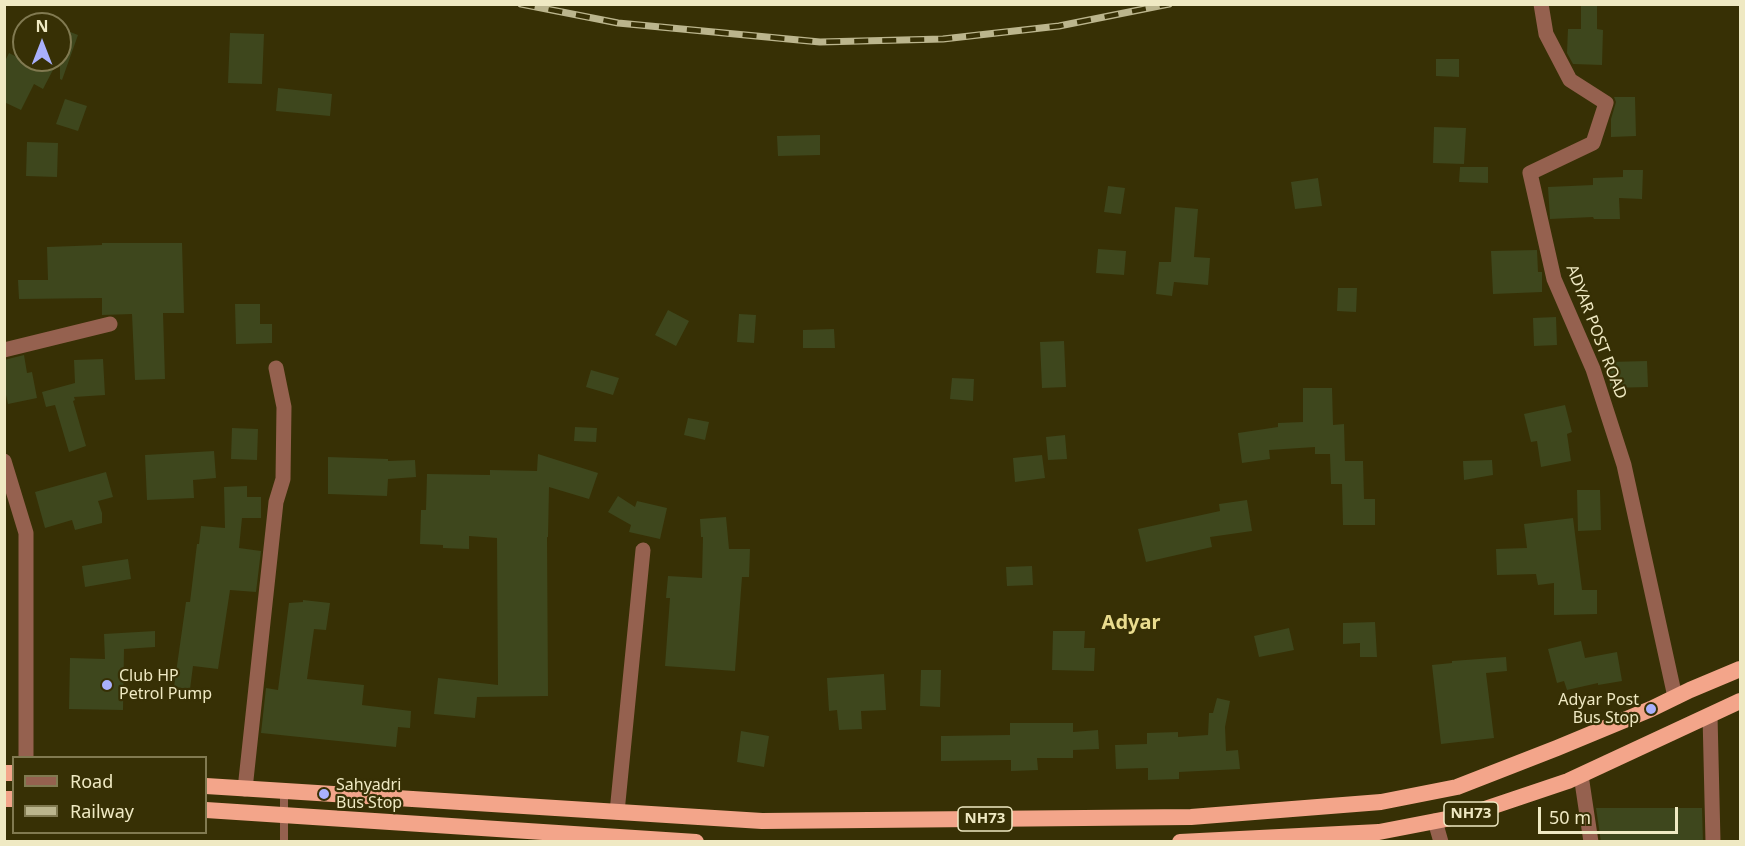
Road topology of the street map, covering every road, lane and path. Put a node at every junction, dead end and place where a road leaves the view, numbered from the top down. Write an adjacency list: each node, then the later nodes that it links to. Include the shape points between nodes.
1 (1541, 4): 8 (street, ADYAR POST ROAD, via 1546,34 1570,80 1606,104 1593,143 1530,173 1554,279 1593,369 1624,465)
2 (110, 324): 3 (street)
3 (4, 350)
4 (276, 368): 14 (street, via 284,407 283,479 276,502)
5 (4, 461): 11 (street, via 26,533)
6 (643, 550): 17 (street)
7 (1740, 669): 8 (highway, NH73)
8 (1675, 697): 17 (highway, NH73, via 1456,787 1381,802 1191,818 762,820)
9 (1740, 701): 10 (highway, NH73)
10 (1710, 715): 12 (highway, NH73); 28 (street)
11 (26, 756)
12 (1581, 775): 19 (highway, NH73, via 1467,815); 27 (street)
13 (207, 786): 14 (highway, NH73)
14 (245, 789): 15 (highway, NH73)
15 (284, 792): 17 (highway, NH73); 18 (lane)
16 (207, 810): 18 (highway)
17 (617, 812)
18 (285, 815): 20 (highway); 23 (lane)
19 (1435, 822): 22 (highway, NH73, via 1379,832); 26 (street)
20 (542, 836): 21 (highway)
21 (658, 840): 24 (highway)
22 (1248, 840): 25 (highway, NH73)
23 (284, 842)
24 (696, 842)
25 (1180, 842)
26 (1441, 842)
27 (1591, 842)
28 (1713, 842)

